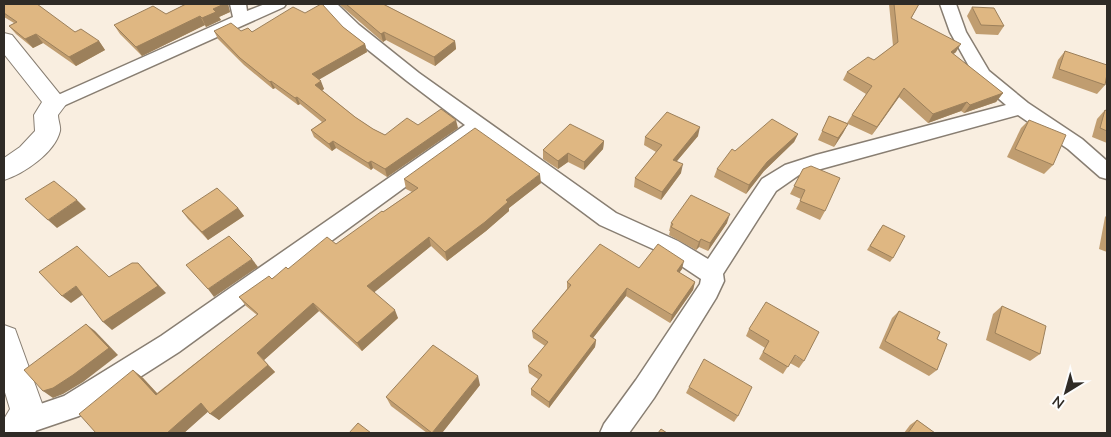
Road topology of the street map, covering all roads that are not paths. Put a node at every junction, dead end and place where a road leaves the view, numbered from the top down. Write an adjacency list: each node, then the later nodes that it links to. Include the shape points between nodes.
1 (278, 4): 4 (street)
2 (328, 4): 8 (street, via 353,29)
3 (948, 4): 7 (street, via 958,32 982,75)
4 (240, 11): 6 (street)
5 (4, 40): 6 (street)
6 (55, 103): 9 (street, via 44,119 48,130 42,143)
7 (1021, 108): 10 (street, via 1075,144); 11 (street, via 792,170 769,185)
8 (478, 125): 11 (street, via 608,219 670,247); 13 (street, via 170,344 70,407)
9 (4, 170)
10 (1107, 172)
11 (711, 273): 14 (street, via 713,281 708,291)
12 (4, 339): 13 (street, via 27,409)
13 (19, 428)
14 (613, 433)

